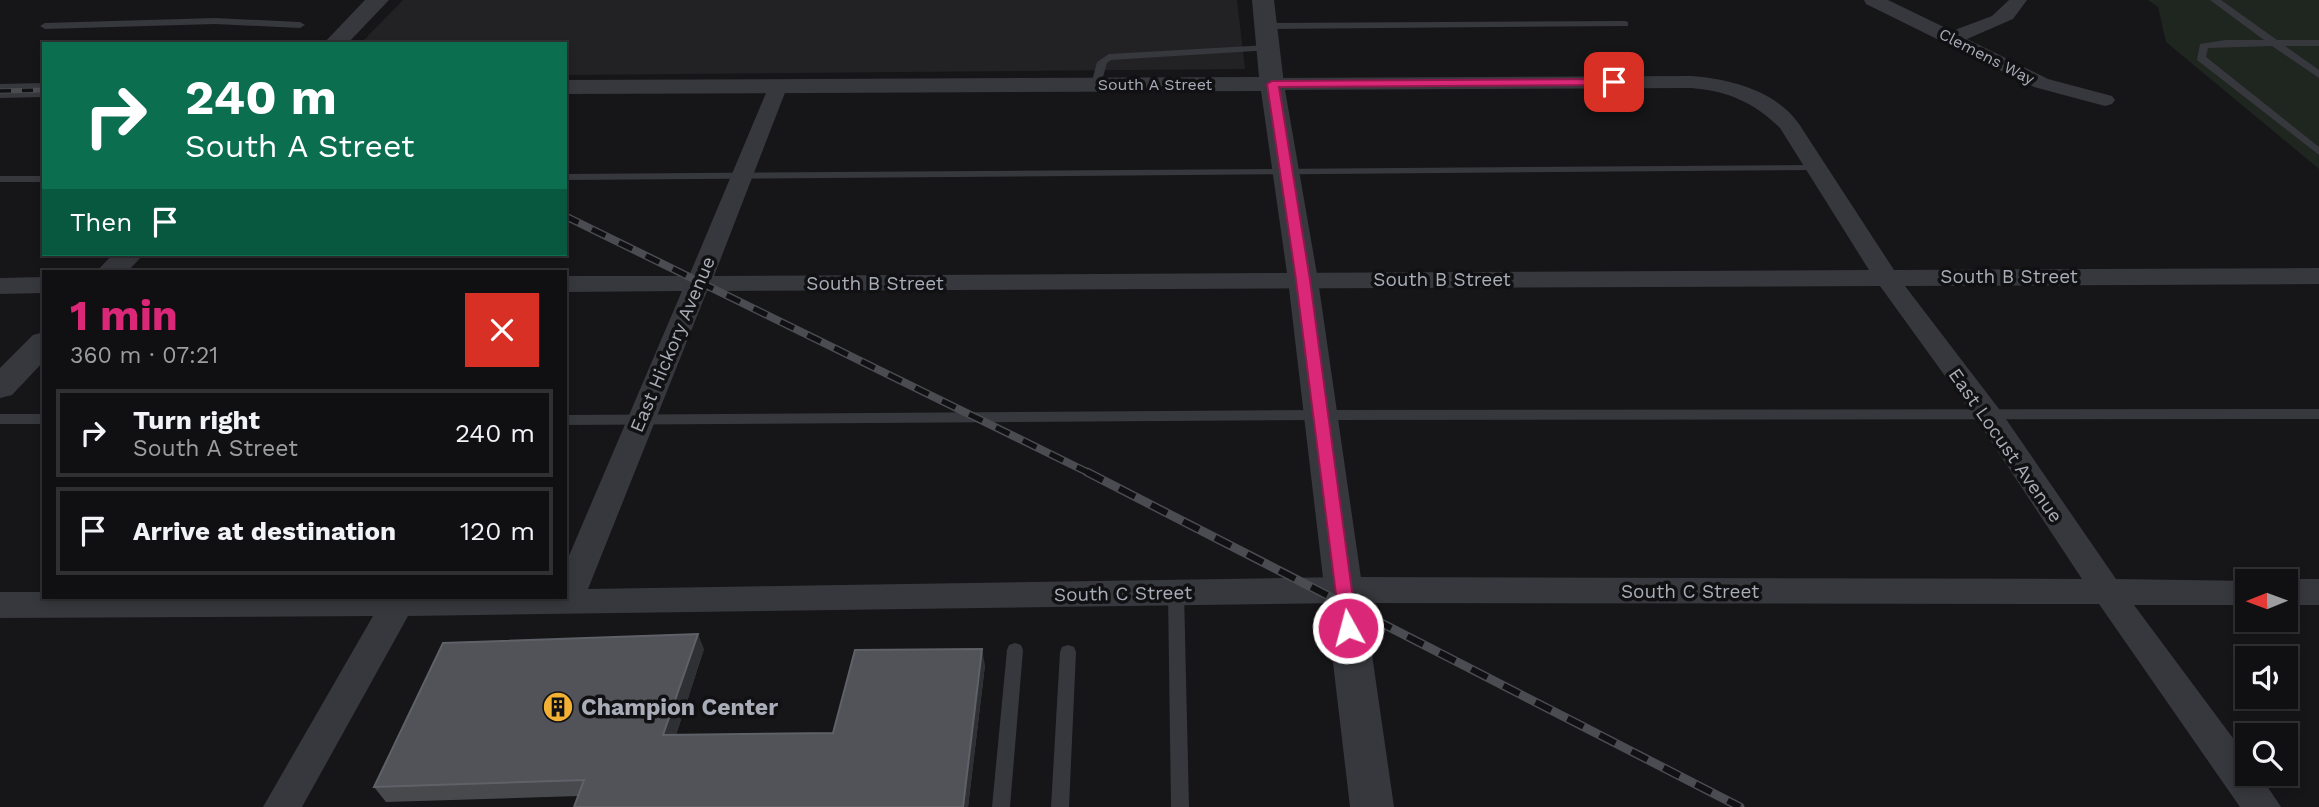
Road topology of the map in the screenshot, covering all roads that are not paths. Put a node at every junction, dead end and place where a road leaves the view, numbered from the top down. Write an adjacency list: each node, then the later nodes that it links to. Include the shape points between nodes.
1 (378, 0): 11 (street)
2 (1263, 0): 9 (street)
3 (1873, 0): 10 (street, Clemens Way)
4 (2215, 0): 12 (lane)
5 (2018, 1): 10 (street, via 2001,18)
6 (1625, 24): 9 (lane)
7 (300, 25): 8 (lane, via 215,21)
8 (45, 26)
9 (1267, 37): 15 (street); 17 (lane, via 1110,57 1102,62)
10 (1952, 38): 22 (street, Clemens Way, via 2041,83)
11 (336, 42)
12 (2274, 43): 13 (lane); 14 (lane); 23 (lane, via 2203,46 2201,58)
13 (2319, 43)
14 (2319, 75)
15 (1272, 84): 17 (street, South A Street); 21 (street, South A Street, via 1691,82); 25 (street)
16 (778, 85): 17 (street, South A Street); 18 (street, South A Street); 27 (street, East Hickory Avenue)
17 (1096, 85)
18 (567, 87)
19 (0, 90): 20 (street)
20 (42, 90)
21 (1744, 92): 24 (street, East Locust Avenue, via 1778,113)
22 (2105, 100)
23 (2319, 152)
24 (1816, 168): 25 (lane); 33 (street, East Locust Avenue)
25 (1286, 171): 27 (lane); 34 (street)
26 (567, 177): 27 (lane)
27 (742, 177): 36 (street, East Hickory Avenue)
28 (0, 179): 29 (lane)
29 (42, 179)
30 (127, 256): 31 (street)
31 (113, 270)
32 (2319, 276): 33 (street, South B Street)
33 (1886, 277): 34 (street, South B Street); 43 (street, East Locust Avenue)
34 (1303, 280): 36 (street, South B Street); 42 (street)
35 (567, 284): 36 (street, South B Street)
36 (698, 284): 47 (street, East Hickory Avenue)
37 (42, 285): 38 (street)
38 (0, 286)
39 (42, 344): 40 (street)
40 (0, 387)
41 (2319, 414): 43 (lane)
42 (1321, 415): 43 (lane); 47 (lane); 48 (street)
43 (1989, 416): 50 (street, East Locust Avenue)
44 (0, 419): 45 (lane)
45 (42, 419)
46 (567, 420): 47 (lane)
47 (640, 420): 54 (street, East Hickory Avenue)
48 (1343, 590): 49 (street, South C Street); 50 (street, South C Street); 63 (street)
49 (1176, 592): 54 (street, South C Street); 62 (lane)
50 (2107, 592): 51 (street, South C Street); 64 (street, East Locust Avenue)
51 (2235, 592)
52 (2298, 592): 53 (street)
53 (2319, 592)
54 (566, 602): 55 (street, South C Street)
55 (398, 603): 56 (street, South C Street); 59 (street)
56 (0, 605)
57 (1015, 650): 60 (lane)
58 (1068, 652): 61 (lane)
59 (282, 807)
60 (1001, 807)
61 (1060, 807)
62 (1180, 807)
63 (1372, 807)
64 (2262, 807)

